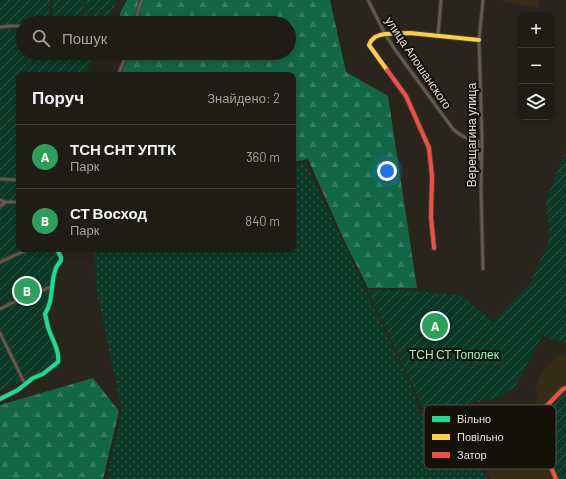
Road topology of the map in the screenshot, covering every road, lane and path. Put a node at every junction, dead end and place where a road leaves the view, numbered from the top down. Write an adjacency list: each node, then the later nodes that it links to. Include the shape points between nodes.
1 (142, 0): 5 (street)
2 (368, 0): 8 (street, улица Апошанского)
3 (441, 0): 9 (street)
4 (482, 0): 10 (street, Верещагина улица)
5 (137, 16)
6 (16, 26): 7 (street)
7 (0, 27)
8 (385, 34): 9 (street); 13 (street, улица Апошанского, via 454,130 460,136 478,141); 20 (street, via 373,38 369,46 406,96 430,148)
9 (438, 36): 10 (street)
10 (479, 40): 13 (street, Верещагина улица)
11 (124, 60): 12 (street)
12 (119, 72)
13 (482, 167): 24 (street, Верещагина улица)
14 (0, 178): 15 (street)
15 (16, 180)
16 (0, 200): 17 (street)
17 (5, 202): 18 (street); 19 (street)
18 (16, 202)
19 (0, 206)
20 (434, 248)
21 (22, 252): 23 (street)
22 (58, 252): 25 (street, via 61,261 56,267)
23 (0, 262)
24 (483, 269)
25 (52, 285): 26 (street); 28 (street, via 49,308 45,314 59,357 58,362)
26 (0, 309)
27 (0, 333): 28 (street)
28 (25, 384): 30 (street)
29 (566, 388): 31 (street)
30 (0, 399)
31 (548, 405)
32 (552, 469): 33 (street)
33 (556, 479)

